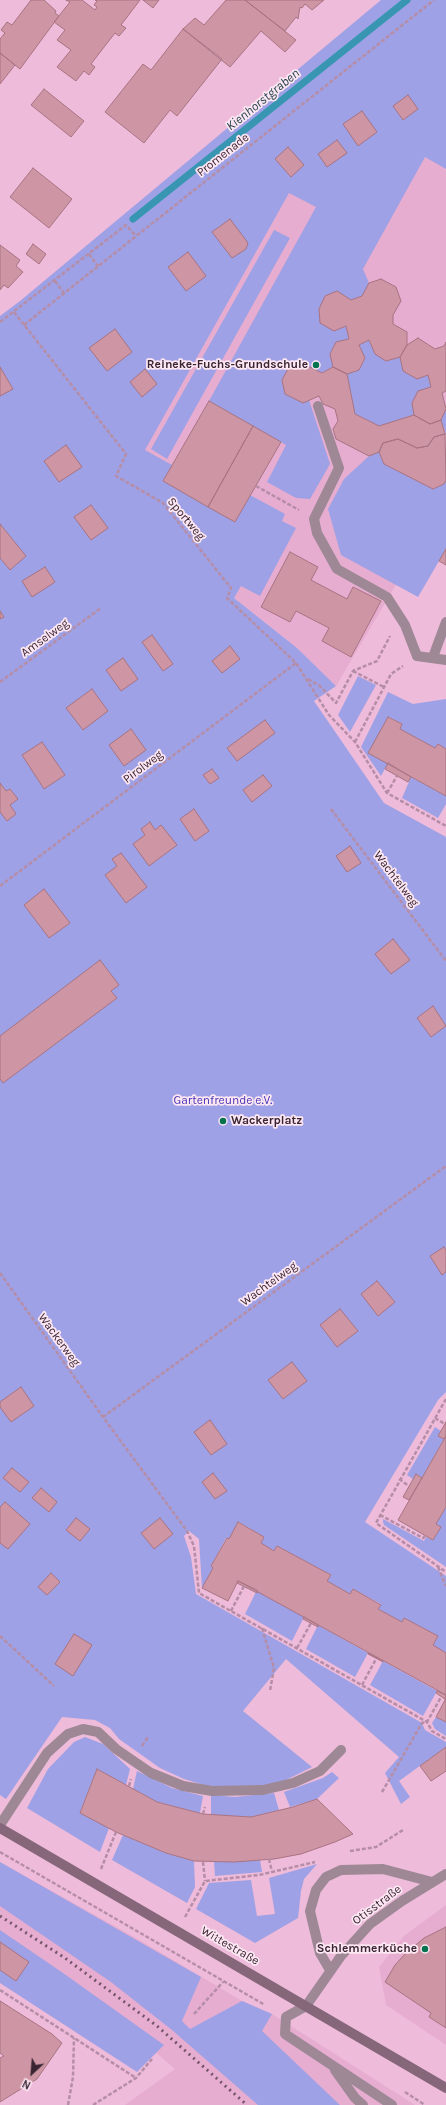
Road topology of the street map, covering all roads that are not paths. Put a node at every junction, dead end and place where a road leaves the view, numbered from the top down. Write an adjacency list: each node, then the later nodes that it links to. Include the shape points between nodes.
1 (318, 406): 3 (street, via 339,468 314,519 317,533 337,569 387,597 400,617 417,656)
2 (446, 622): 3 (street)
3 (432, 657): 4 (street)
4 (446, 660)
5 (341, 1750): 6 (street, via 320,1771 293,1783 262,1790 212,1792 183,1786 151,1773 116,1749 98,1732 83,1729 68,1734 47,1753)
6 (0, 1827): 10 (main road, Wittestraße)
7 (446, 1874): 8 (street, Otisstraße)
8 (432, 1882): 9 (street, Otisstraße, via 370,1924 353,1940); 9 (street, via 383,1869 341,1870 326,1877 316,1890 310,1911 320,1953)
9 (330, 1970): 10 (street, Otisstraße)
10 (306, 2006): 11 (street, via 286,2017 285,2034); 12 (main road, Wittestraße)
11 (331, 2065): 13 (street, via 354,2098); 14 (street)
12 (446, 2088)
13 (363, 2105)
14 (392, 2105)

